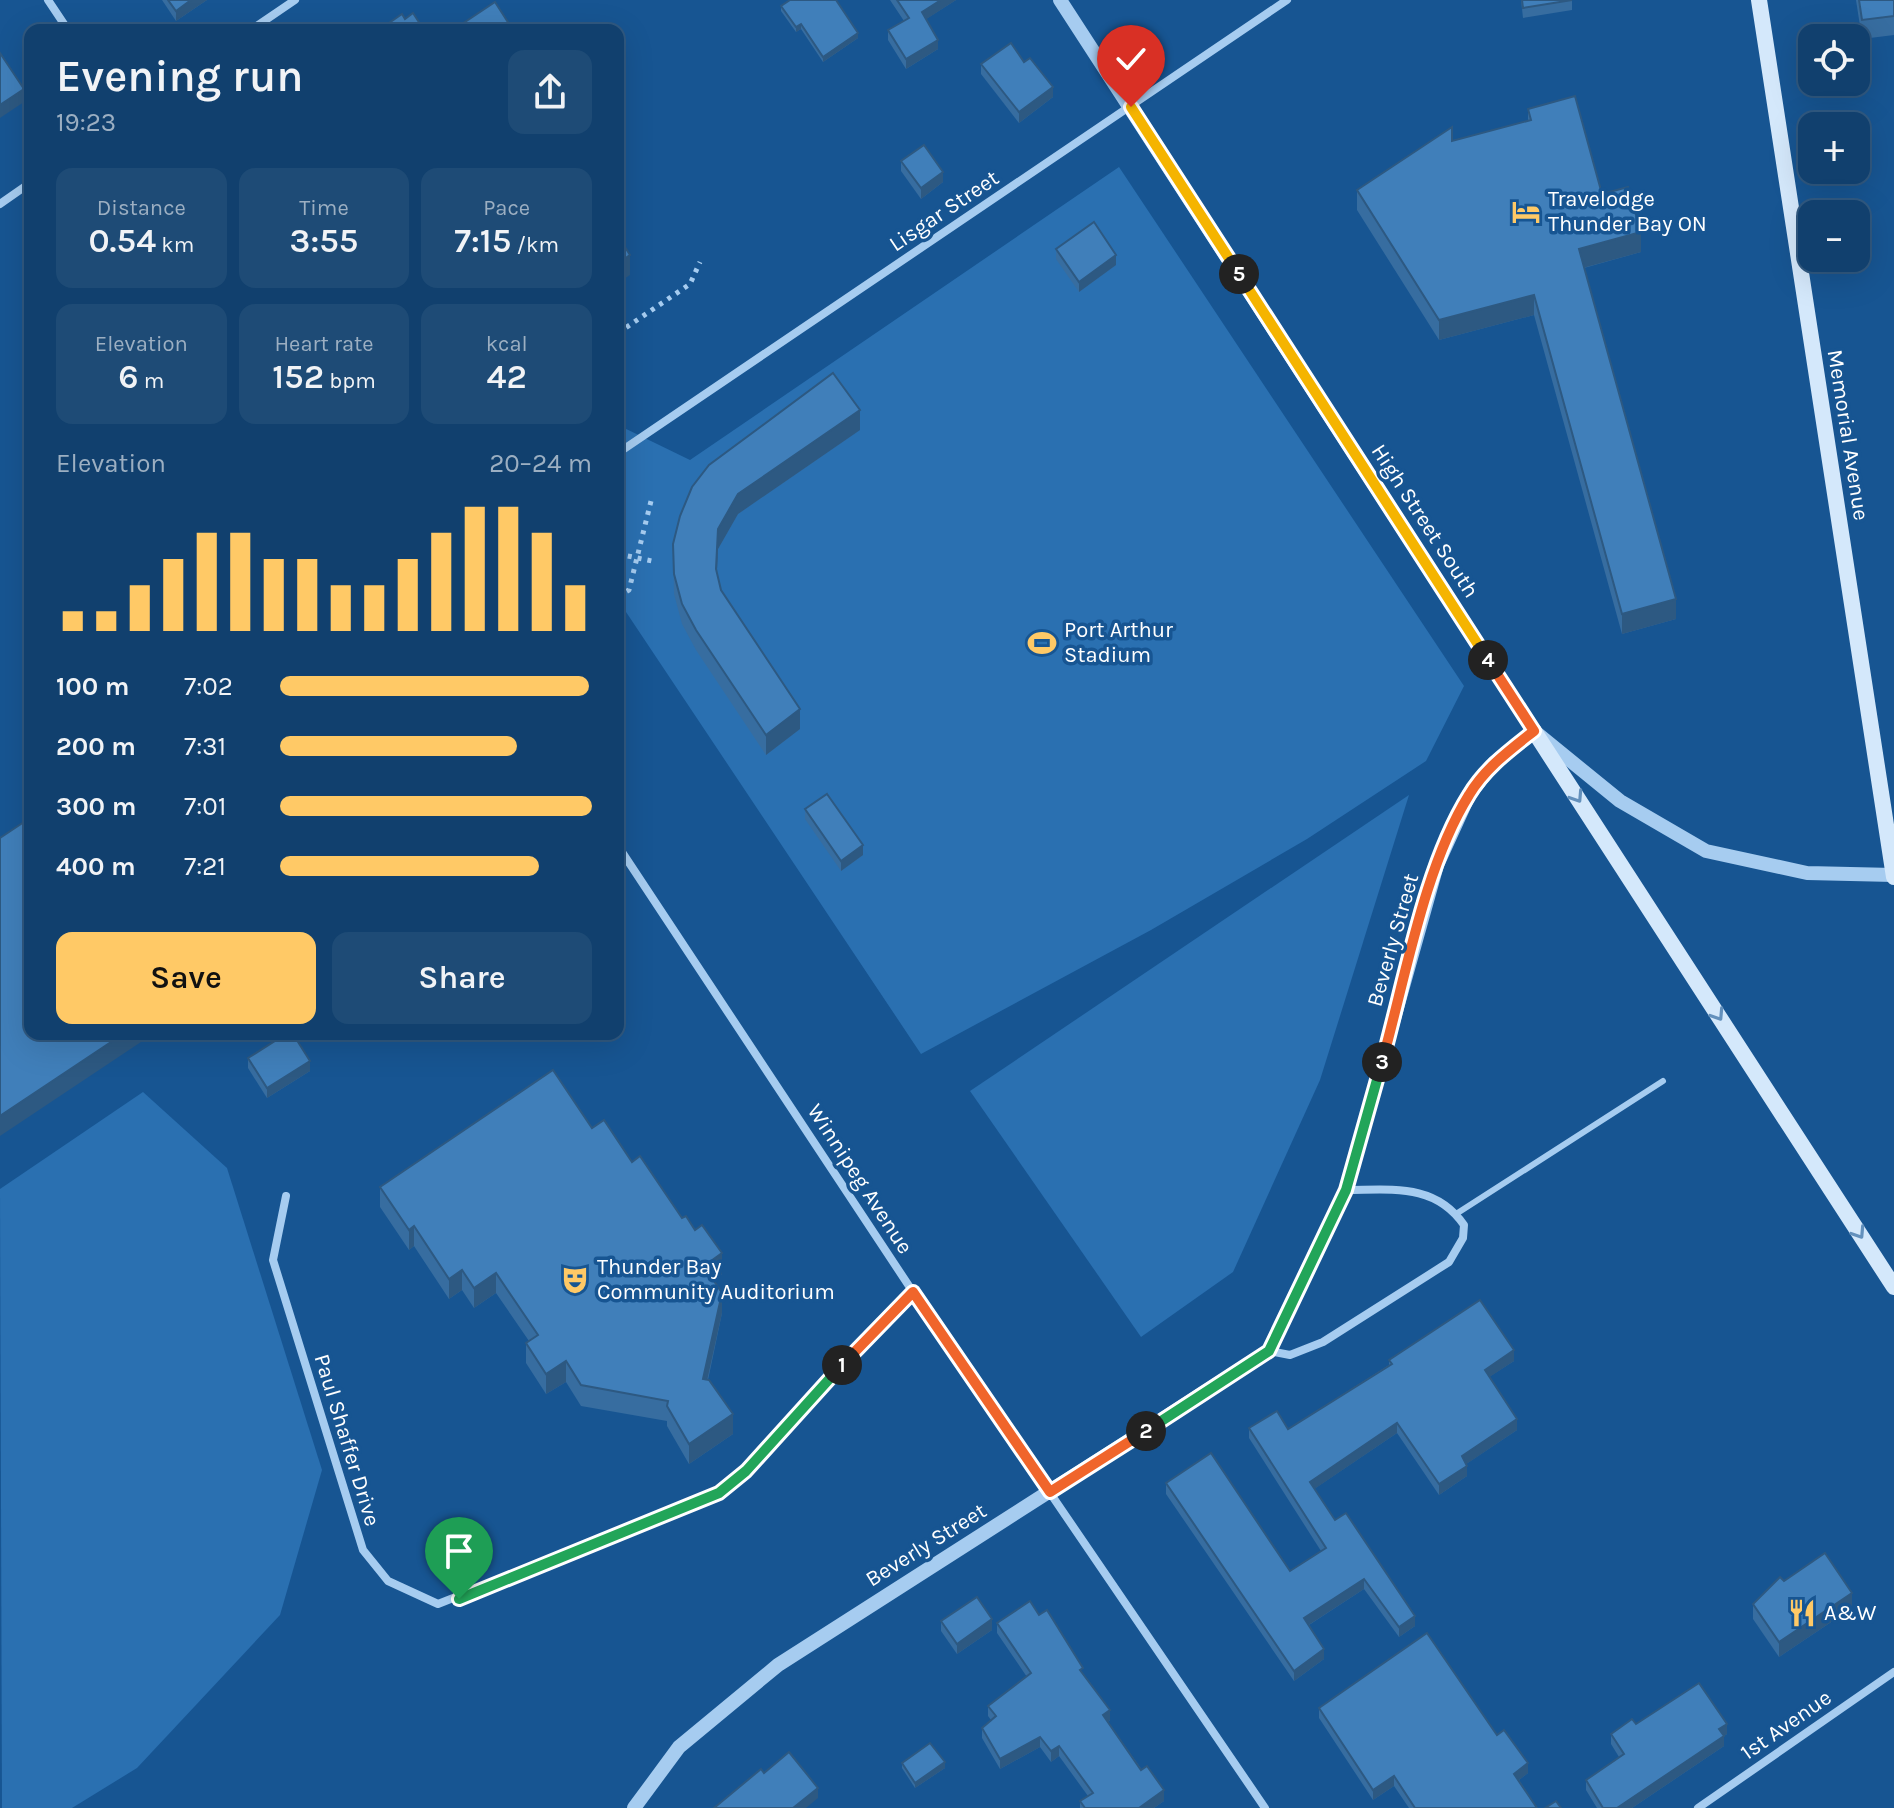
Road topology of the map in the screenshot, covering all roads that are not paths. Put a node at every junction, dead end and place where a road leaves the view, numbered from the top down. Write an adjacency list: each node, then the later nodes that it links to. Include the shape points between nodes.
1 (48, 0): 6 (street)
2 (295, 0): 7 (street)
3 (1060, 0): 8 (street, High Street South)
4 (1287, 0): 8 (street, Lisgar Street)
5 (1759, 0): 14 (main road, Memorial Avenue)
6 (64, 24)
7 (260, 24)
8 (1131, 107): 11 (street, Lisgar Street); 12 (street, High Street South)
9 (24, 187): 10 (street)
10 (0, 204)
11 (624, 449)
12 (1534, 731): 14 (street, High Street South, via 1620,801 1706,851 1807,873); 16 (street, Beverly Street, via 1494,763 1469,795 1437,865); 19 (main road, one-way to 19)
13 (624, 855): 20 (street, Winnipeg Avenue)
14 (1894, 876)
15 (1663, 1081): 18 (lane)
16 (1346, 1190): 18 (street, via 1407,1190 1443,1201); 21 (street, Beverly Street)
17 (286, 1196): 20 (street, Paul Shaffer Drive, via 273,1260 363,1550 388,1581 438,1604 719,1493 746,1471)
18 (1456, 1214): 21 (street, Beverly Street, via 1464,1225 1463,1238 1449,1262 1323,1342 1290,1355)
19 (1894, 1287)
20 (913, 1292): 22 (street, Winnipeg Avenue)
21 (1269, 1351): 22 (street, Beverly Street)
22 (1050, 1492): 24 (street, Beverly Street, via 778,1665 679,1747); 25 (street, Winnipeg Avenue)
23 (1894, 1672): 26 (street, 1st Avenue)
24 (634, 1808)
25 (1265, 1808)
26 (1698, 1808)

